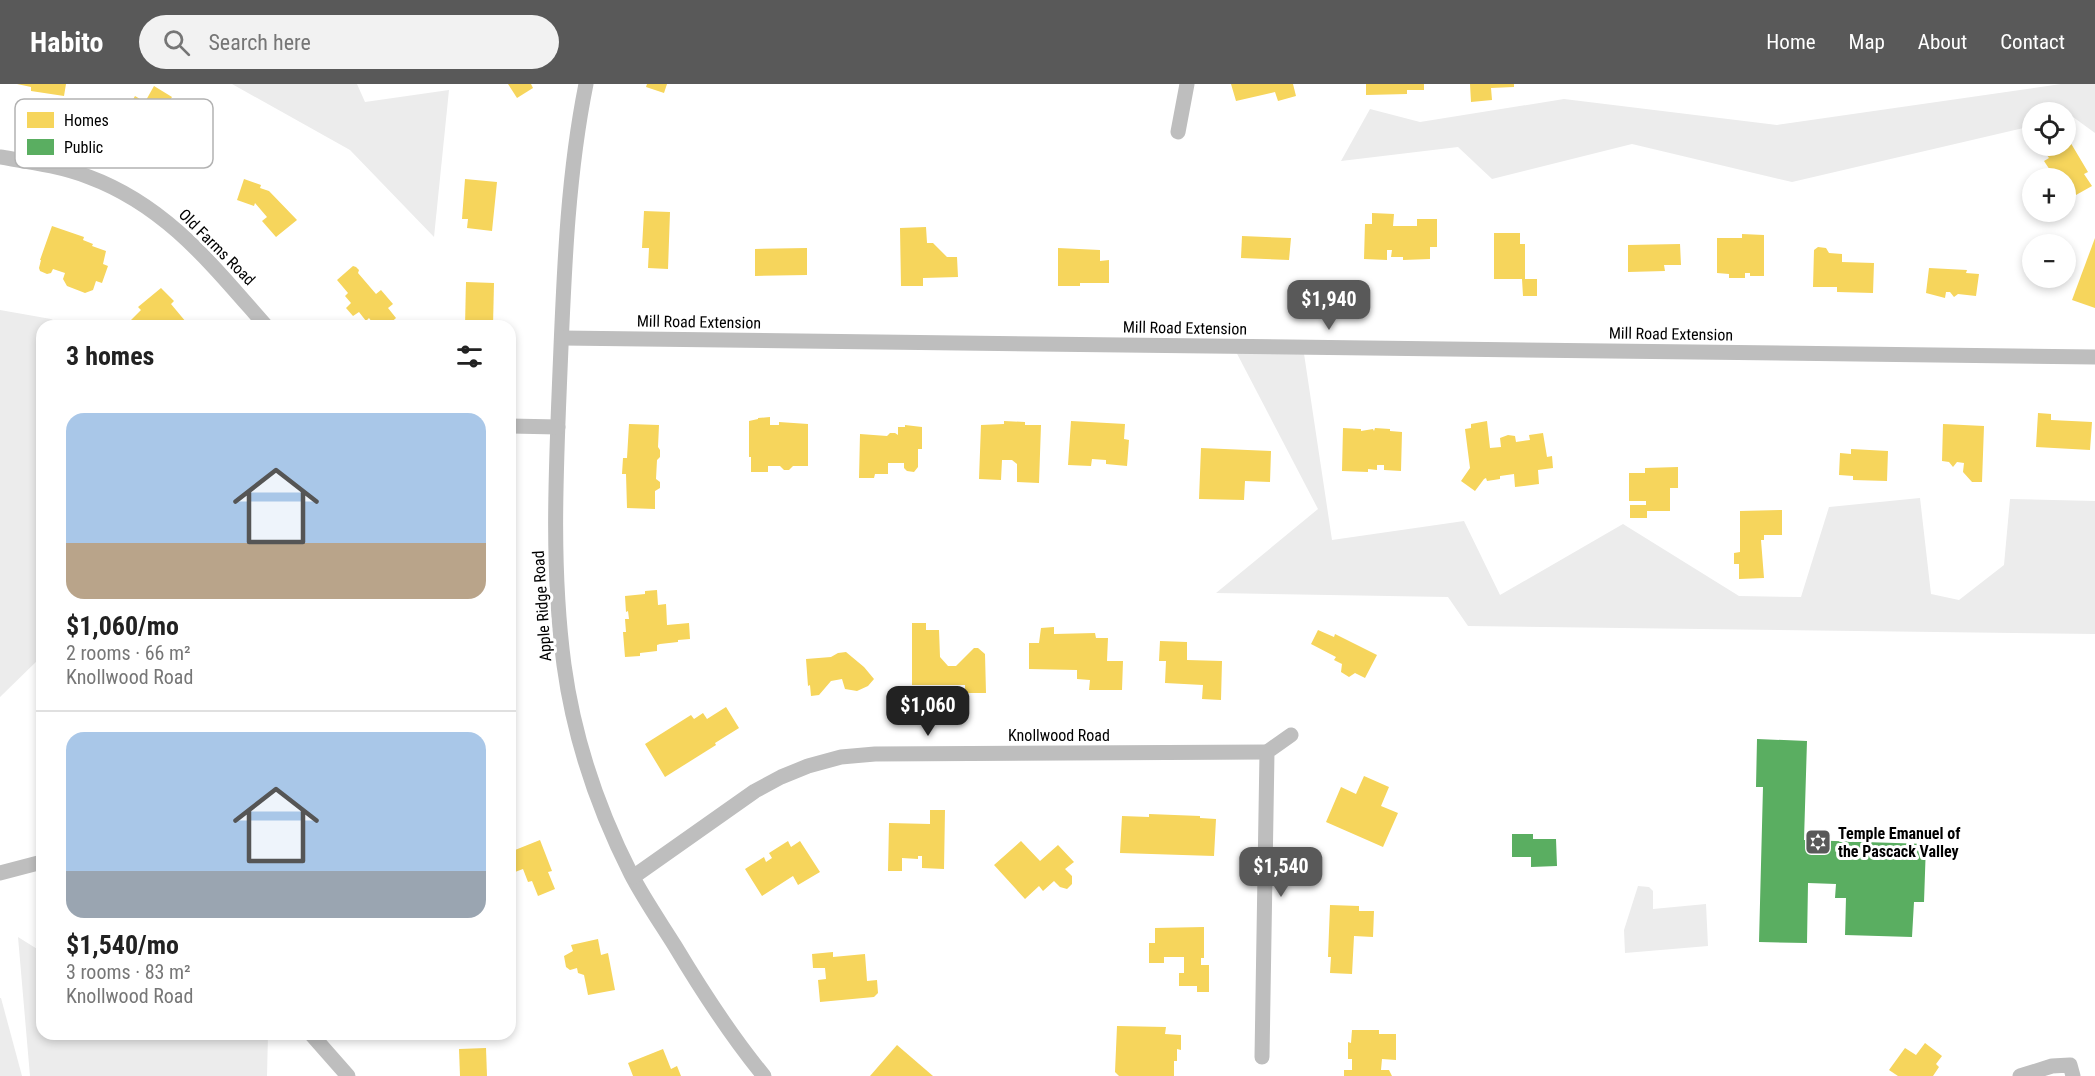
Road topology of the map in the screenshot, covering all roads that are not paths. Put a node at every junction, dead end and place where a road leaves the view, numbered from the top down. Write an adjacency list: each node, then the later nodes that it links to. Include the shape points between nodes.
1 (586, 84): 8 (street, Apple Ridge Road, via 576,141)
2 (1187, 84): 3 (street)
3 (1178, 132)
4 (0, 157): 5 (street, Old Farms Road)
5 (15, 160)
6 (59, 168): 7 (street, Old Farms Road, via 121,191 151,209 203,255)
7 (261, 320)
8 (562, 338): 9 (street, Mill Road Extension); 11 (street, Apple Ridge Road)
9 (2095, 357)
10 (516, 426): 11 (street)
11 (558, 427): 16 (street, Apple Ridge Road, via 555,533 564,666 586,764 613,837)
12 (1291, 735): 13 (street)
13 (1267, 752): 16 (street, Knollwood Road, via 841,757 808,766 755,791); 18 (street)
14 (36, 864): 15 (street)
15 (0, 873)
16 (633, 877): 20 (street, Apple Ridge Road, via 710,1004)
17 (316, 1040): 19 (street)
18 (1262, 1057)
19 (348, 1076)
20 (764, 1076)
21 (2019, 1076): 22 (street, via 2070,1065)
22 (2073, 1076)

